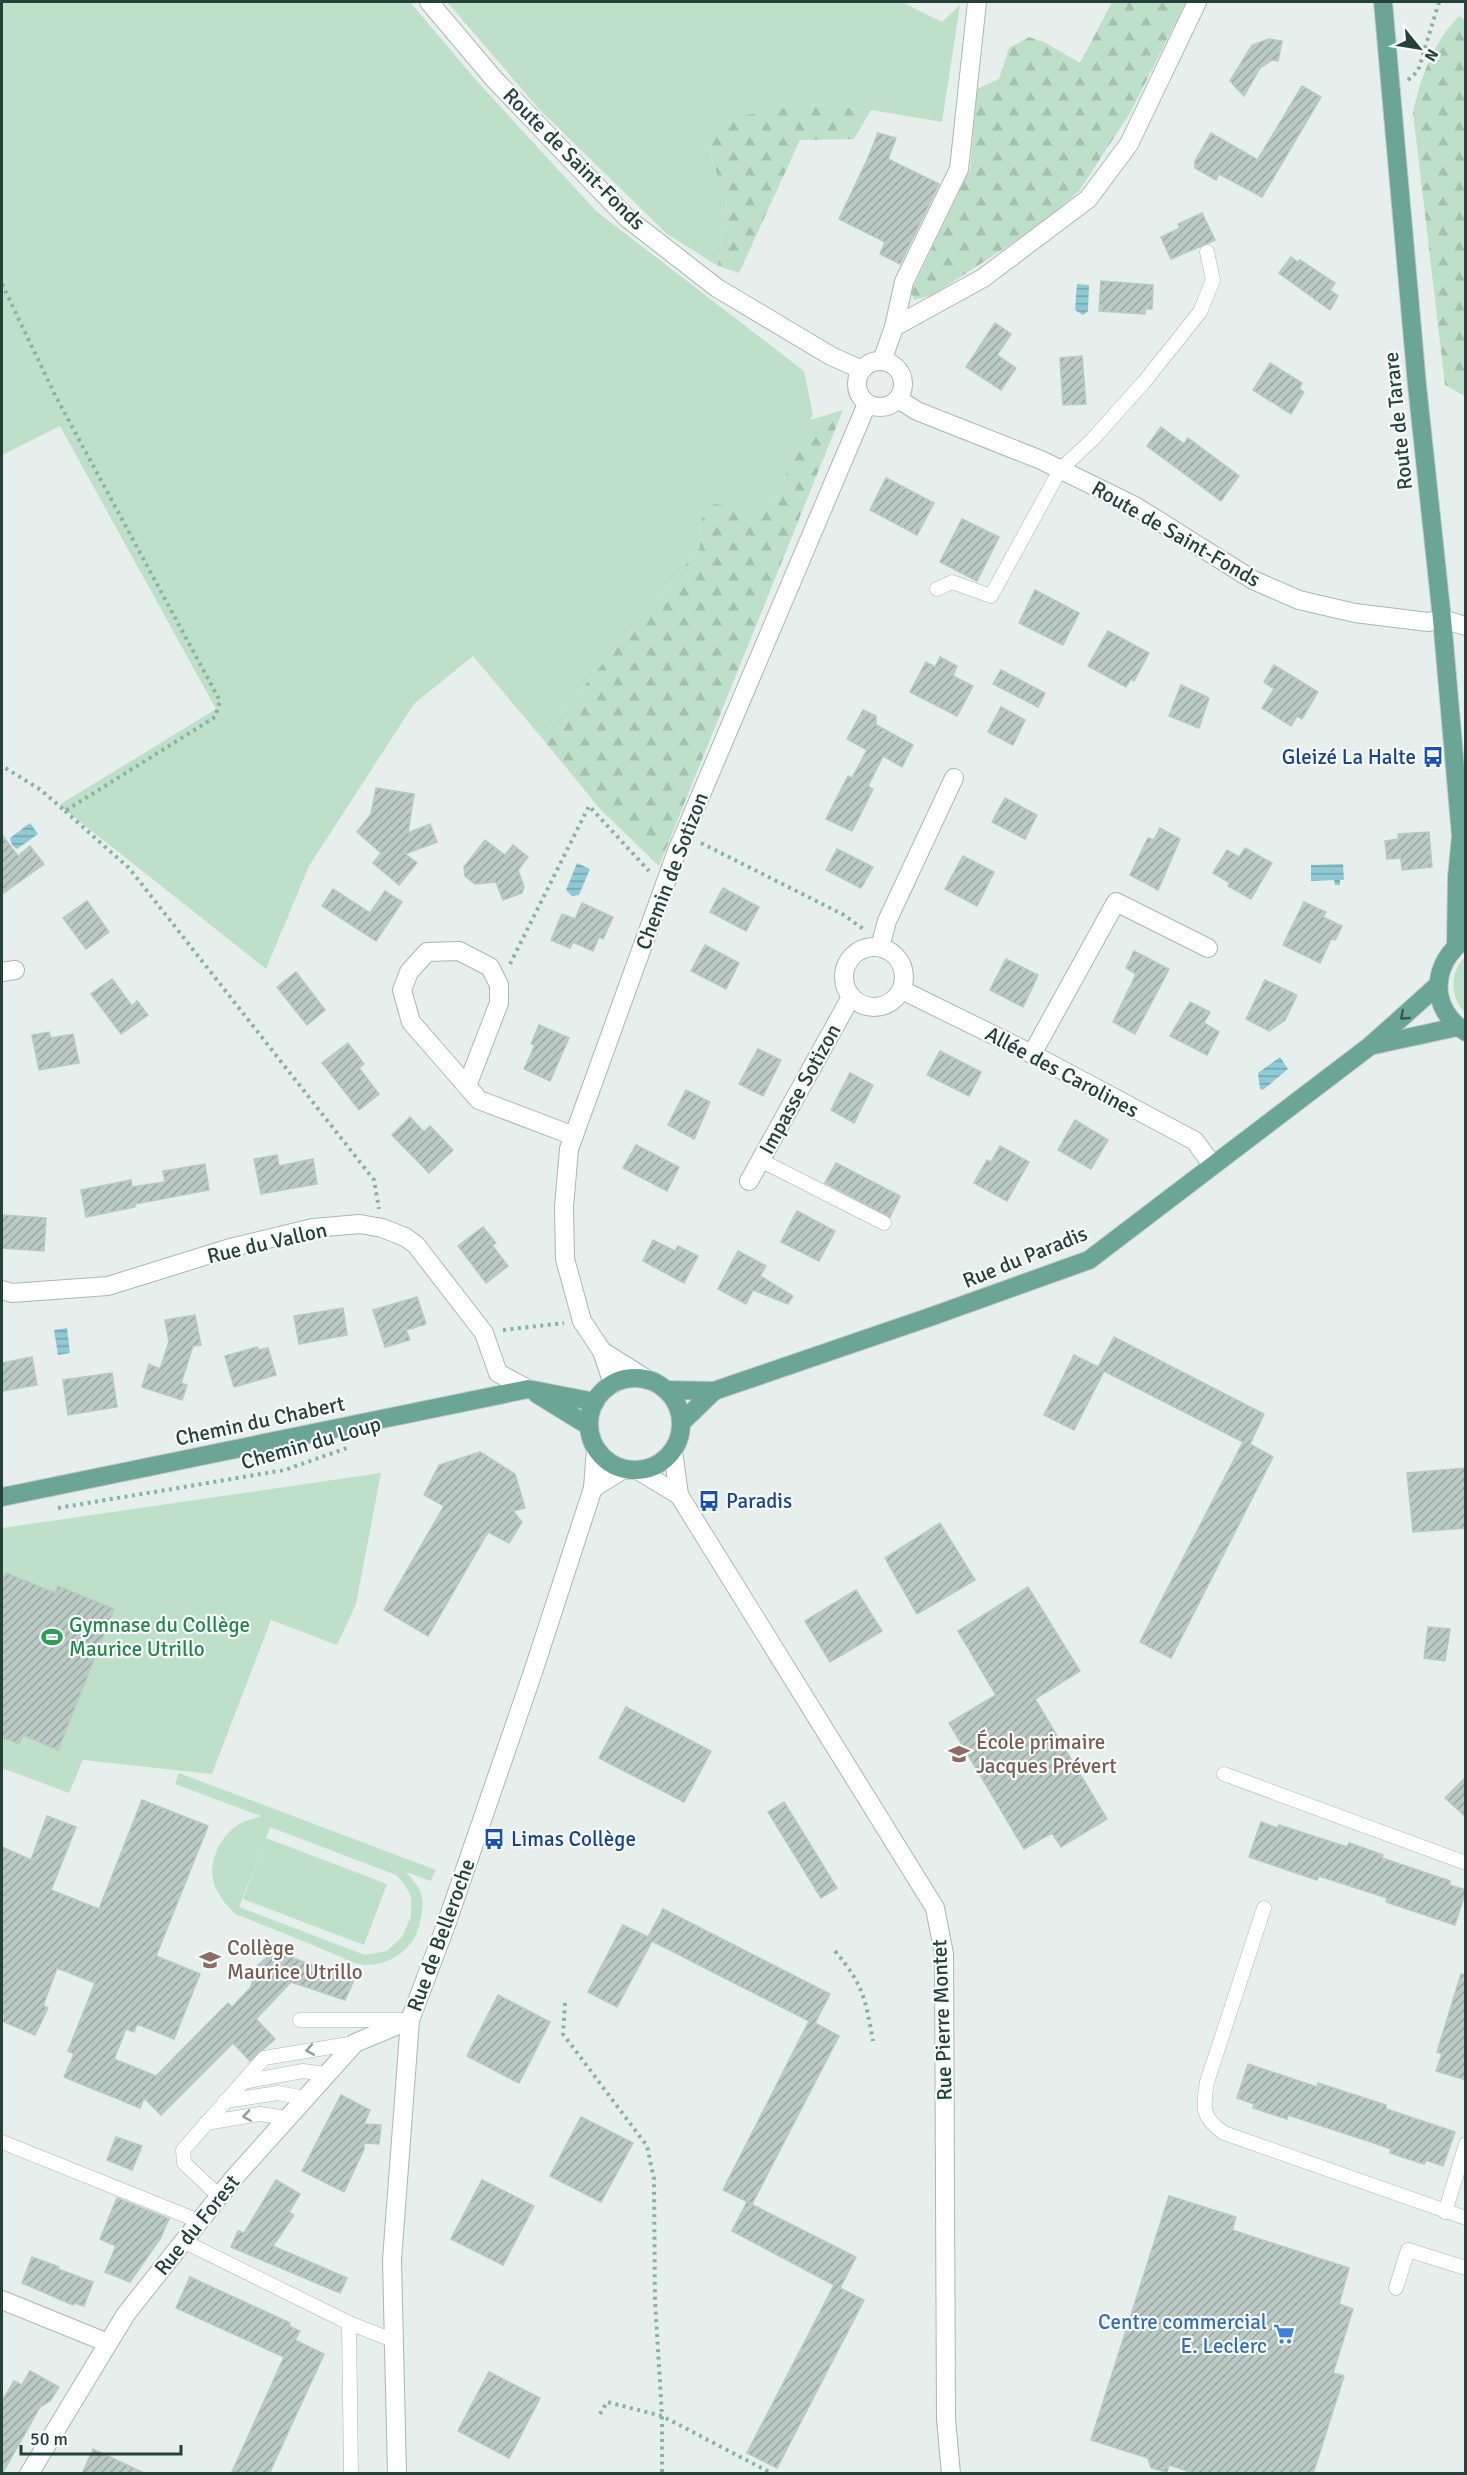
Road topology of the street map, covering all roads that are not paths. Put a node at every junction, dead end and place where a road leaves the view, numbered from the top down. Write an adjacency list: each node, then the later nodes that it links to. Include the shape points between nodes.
1 (429, 2): 8 (street, Route de Saint-Fonds, via 494,79 627,218 717,288 831,356)
2 (978, 2): 6 (street, via 959,169 904,282)
3 (1197, 2): 6 (street, via 1129,144 1088,199 983,278)
4 (1383, 2): 13 (main road, Route de Tarare)
5 (1207, 252): 11 (lane, via 1213,280 1200,312 1093,440)
6 (894, 327): 7 (street)
7 (882, 361): 8 (street); 9 (street, via 899,371 903,380)
8 (862, 370): 10 (street, via 857,388)
9 (898, 399): 10 (street, via 878,408); 11 (street, Route de Saint-Fonds, via 917,411)
10 (867, 404): 27 (street, Chemin de Sotizon, via 684,835)
11 (1060, 470): 12 (lane, via 991,596 952,582); 13 (street, Route de Saint-Fonds, via 1134,507 1253,580 1299,600 1355,613 1428,622)
12 (937, 589)
13 (1442, 619): 14 (street, Route de Saint-Fonds); 16 (main road, Route de Tarare)
14 (1466, 626)
15 (954, 778): 18 (street)
16 (1463, 843): 17 (main road, Route de Tarare, via 1457,877)
17 (1461, 942): 20 (main road, via 1440,969)
18 (875, 946): 21 (street, via 889,950 902,963); 22 (street, via 853,954 844,970)
19 (1208, 948): 25 (street, via 1116,902)
20 (1438, 985): 23 (main road, via 1446,1014); 24 (main road, Rue du Paradis, one-way to 24)
21 (902, 990): 22 (street, via 896,999 878,1007 868,1007); 25 (street, Allée des Carolines)
22 (851, 997): 28 (street, Impasse Sotizon)
23 (1461, 1029): 24 (main road, Rue du Paradis)
24 (1370, 1046): 29 (main road, Rue du Paradis)
25 (1032, 1054): 29 (street, Allée des Carolines, via 1195,1141)
26 (467, 1086): 26 (street, via 411,1022 402,990 410,972 427,952 459,951 490,967 499,985 499,1003); 27 (street, via 479,1100)
27 (574, 1136): 33 (street, Chemin de Sotizon, via 569,1149 564,1207 565,1259 582,1321)
28 (760, 1160): 30 (street, Impasse Sotizon); 31 (lane)
29 (1213, 1166): 38 (main road, Rue du Paradis, via 1089,1260)
30 (749, 1181)
31 (884, 1223)
32 (2, 1290): 36 (street, Rue du Vallon, via 12,1293 108,1286 230,1248 313,1228 360,1224 382,1228 416,1245 484,1333 498,1373)
33 (602, 1351): 34 (street, Chemin de Sotizon); 35 (street, Chemin de Sotizon)
34 (648, 1380): 35 (main road, via 636,1378); 37 (main road)
35 (613, 1384): 39 (main road)
36 (528, 1389): 39 (main road, Chemin du Chabert); 41 (main road); 47 (main road, Chemin du Chabert)
37 (666, 1390): 38 (main road, Rue du Paradis); 40 (main road, via 674,1399)
38 (714, 1391): 40 (main road, Rue du Paradis)
39 (595, 1402): 41 (main road)
40 (681, 1422): 43 (main road, via 680,1437)
41 (589, 1426): 42 (main road)
42 (596, 1449): 44 (main road, via 613,1465); 45 (street, Rue de Belleroche)
43 (673, 1451): 44 (main road, via 652,1467); 46 (street, Rue Pierre Montet)
44 (631, 1470): 45 (street); 46 (street, Rue Pierre Montet)
45 (593, 1488): 52 (street, Rue de Belleroche, via 505,1754)
46 (679, 1495): 76 (street, Rue Pierre Montet, via 934,1908 944,1954 946,2419)
47 (2, 1497)
48 (1224, 1774): 49 (lane)
49 (1466, 1863)
50 (1264, 1908): 63 (lane, via 1207,2082 1203,2108 1211,2124 1224,2133)
51 (300, 2020): 52 (lane)
52 (410, 2020): 53 (street, Rue du Forest); 71 (street, Rue de Belleroche, via 392,2260)
53 (355, 2043): 54 (street, Rue du Forest); 55 (lane, one-way to 55, via 264,2058)
54 (326, 2074): 55 (lane, via 303,2072); 56 (street, Rue du Forest)
55 (243, 2082): 57 (lane)
56 (305, 2098): 57 (lane, via 278,2093); 58 (street, Rue du Forest)
57 (225, 2101): 59 (lane)
58 (287, 2118): 59 (lane, one-way to 59, via 260,2114); 62 (street, Rue du Forest)
59 (206, 2123): 62 (lane, via 183,2150 184,2163)
60 (2, 2142): 65 (lane)
61 (1466, 2144): 63 (lane)
62 (219, 2196): 65 (street, Rue du Forest)
63 (1444, 2212): 64 (lane)
64 (1466, 2218)
65 (199, 2221): 66 (street, Rue du Forest)
66 (183, 2241): 70 (lane); 72 (street, Rue du Forest)
67 (1466, 2268): 68 (lane, via 1408,2250)
68 (1396, 2288)
69 (2, 2300): 72 (street)
70 (349, 2323): 71 (lane); 74 (lane)
71 (395, 2341): 75 (street, Rue de Belleroche)
72 (108, 2343): 73 (street, Rue du Forest)
73 (29, 2474)
74 (351, 2474)
75 (397, 2474)
76 (951, 2474)

